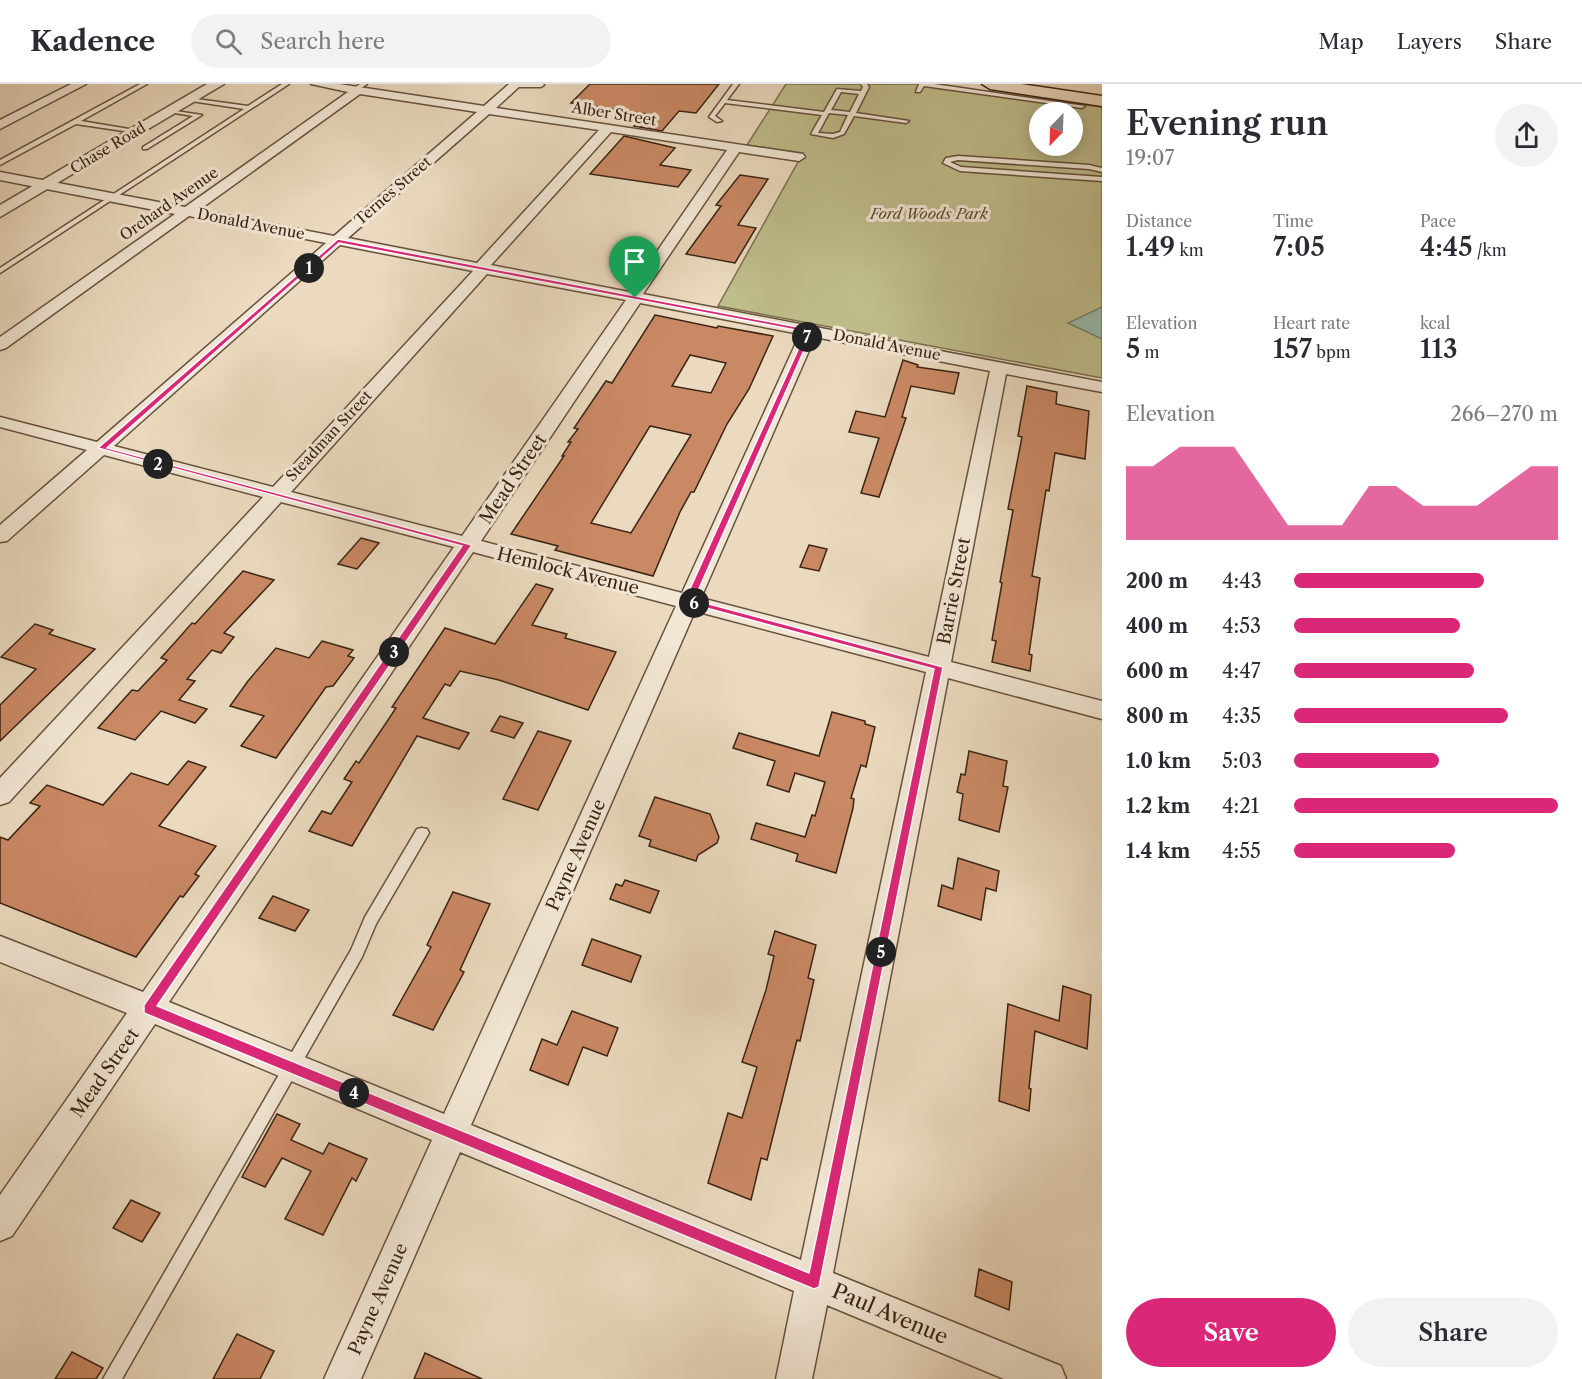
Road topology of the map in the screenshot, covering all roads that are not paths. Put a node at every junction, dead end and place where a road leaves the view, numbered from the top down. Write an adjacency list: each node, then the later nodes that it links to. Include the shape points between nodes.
1 (80, 84): 31 (street)
2 (144, 84): 30 (lane)
3 (217, 84): 19 (street, Chase Road)
4 (317, 84): 15 (street, Alber Street)
5 (516, 84): 13 (lane); 24 (street, Ternes Street)
6 (736, 84): 20 (lane)
7 (864, 84): 17 (lane)
8 (990, 84): 21 (main road)
9 (999, 84): 18 (main road)
10 (1095, 84): 11 (main road)
11 (1102, 85)
12 (283, 86): 14 (lane); 23 (lane)
13 (541, 86)
14 (271, 87)
15 (359, 88): 24 (street, Alber Street); 44 (street, Orchard Avenue)
16 (918, 91): 22 (lane, via 922,84)
17 (863, 93): 26 (lane, via 839,90); 27 (lane)
18 (1102, 96)
19 (191, 99): 23 (lane); 25 (street, Chase Road)
20 (724, 101): 26 (lane); 28 (lane, via 712,117)
21 (1102, 101)
22 (1049, 102)
23 (249, 108): 42 (lane)
24 (486, 110): 32 (street, Alber Street); 45 (street, Ternes Street)
25 (171, 111): 33 (street, Chase Road); 34 (lane, via 199,115)
26 (826, 112): 27 (lane); 27 (lane, via 814,134 839,135)
27 (852, 114): 29 (lane)
28 (719, 121)
29 (906, 121)
30 (75, 122): 33 (lane); 37 (lane)
31 (0, 125)
32 (608, 128): 35 (street, Alber Street); 46 (street, Steadman Street)
33 (135, 132): 41 (street, Chase Road)
34 (145, 148)
35 (735, 148): 36 (street, Alber Street); 48 (street, Mead Street)
36 (793, 159)
37 (0, 163)
38 (1100, 170): 40 (lane); 40 (lane, via 958,158 946,163 960,170)
39 (0, 176): 41 (street, Donald Avenue)
40 (1101, 179)
41 (46, 185): 42 (street, Donald Avenue); 43 (street, Chase Road)
42 (113, 198): 44 (street, Donald Avenue); 47 (lane)
43 (0, 212)
44 (188, 212): 45 (street, Donald Avenue); 50 (street, Orchard Avenue)
45 (338, 241): 46 (street, Donald Avenue); 54 (street, Ternes Street)
46 (482, 269): 48 (street, Donald Avenue); 55 (street, Steadman Street)
47 (0, 271)
48 (635, 298): 49 (street, Donald Avenue); 57 (street, Mead Street)
49 (810, 330): 51 (street, Donald Avenue); 58 (street, Payne Avenue)
50 (0, 345)
51 (999, 368): 52 (street, Donald Avenue); 59 (street, Barrie Street)
52 (1102, 387)
53 (0, 422): 54 (street, Hemlock Avenue)
54 (101, 448): 55 (street, Hemlock Avenue); 56 (street, Ternes Street)
55 (276, 495): 57 (street, Hemlock Avenue); 61 (street, Steadman Street)
56 (0, 536)
57 (467, 545): 58 (street, Hemlock Avenue); 64 (street, Mead Street)
58 (689, 602): 59 (street, Hemlock Avenue); 66 (street, Payne Avenue)
59 (939, 667): 60 (street, Hemlock Avenue); 68 (street, Barrie Street)
60 (1102, 710)
61 (0, 795)
62 (422, 833): 65 (lane)
63 (0, 949): 64 (street, Paul Avenue)
64 (149, 1009): 65 (street, Paul Avenue); 67 (street, Mead Street)
65 (291, 1066): 66 (street, Paul Avenue); 69 (lane)
66 (451, 1134): 68 (street, Paul Avenue); 70 (street, Payne Avenue)
67 (0, 1224)
68 (814, 1282): 71 (street, Barrie Street); 72 (street, Paul Avenue)
69 (112, 1379)
70 (342, 1379)
71 (794, 1379)
72 (1048, 1379)

